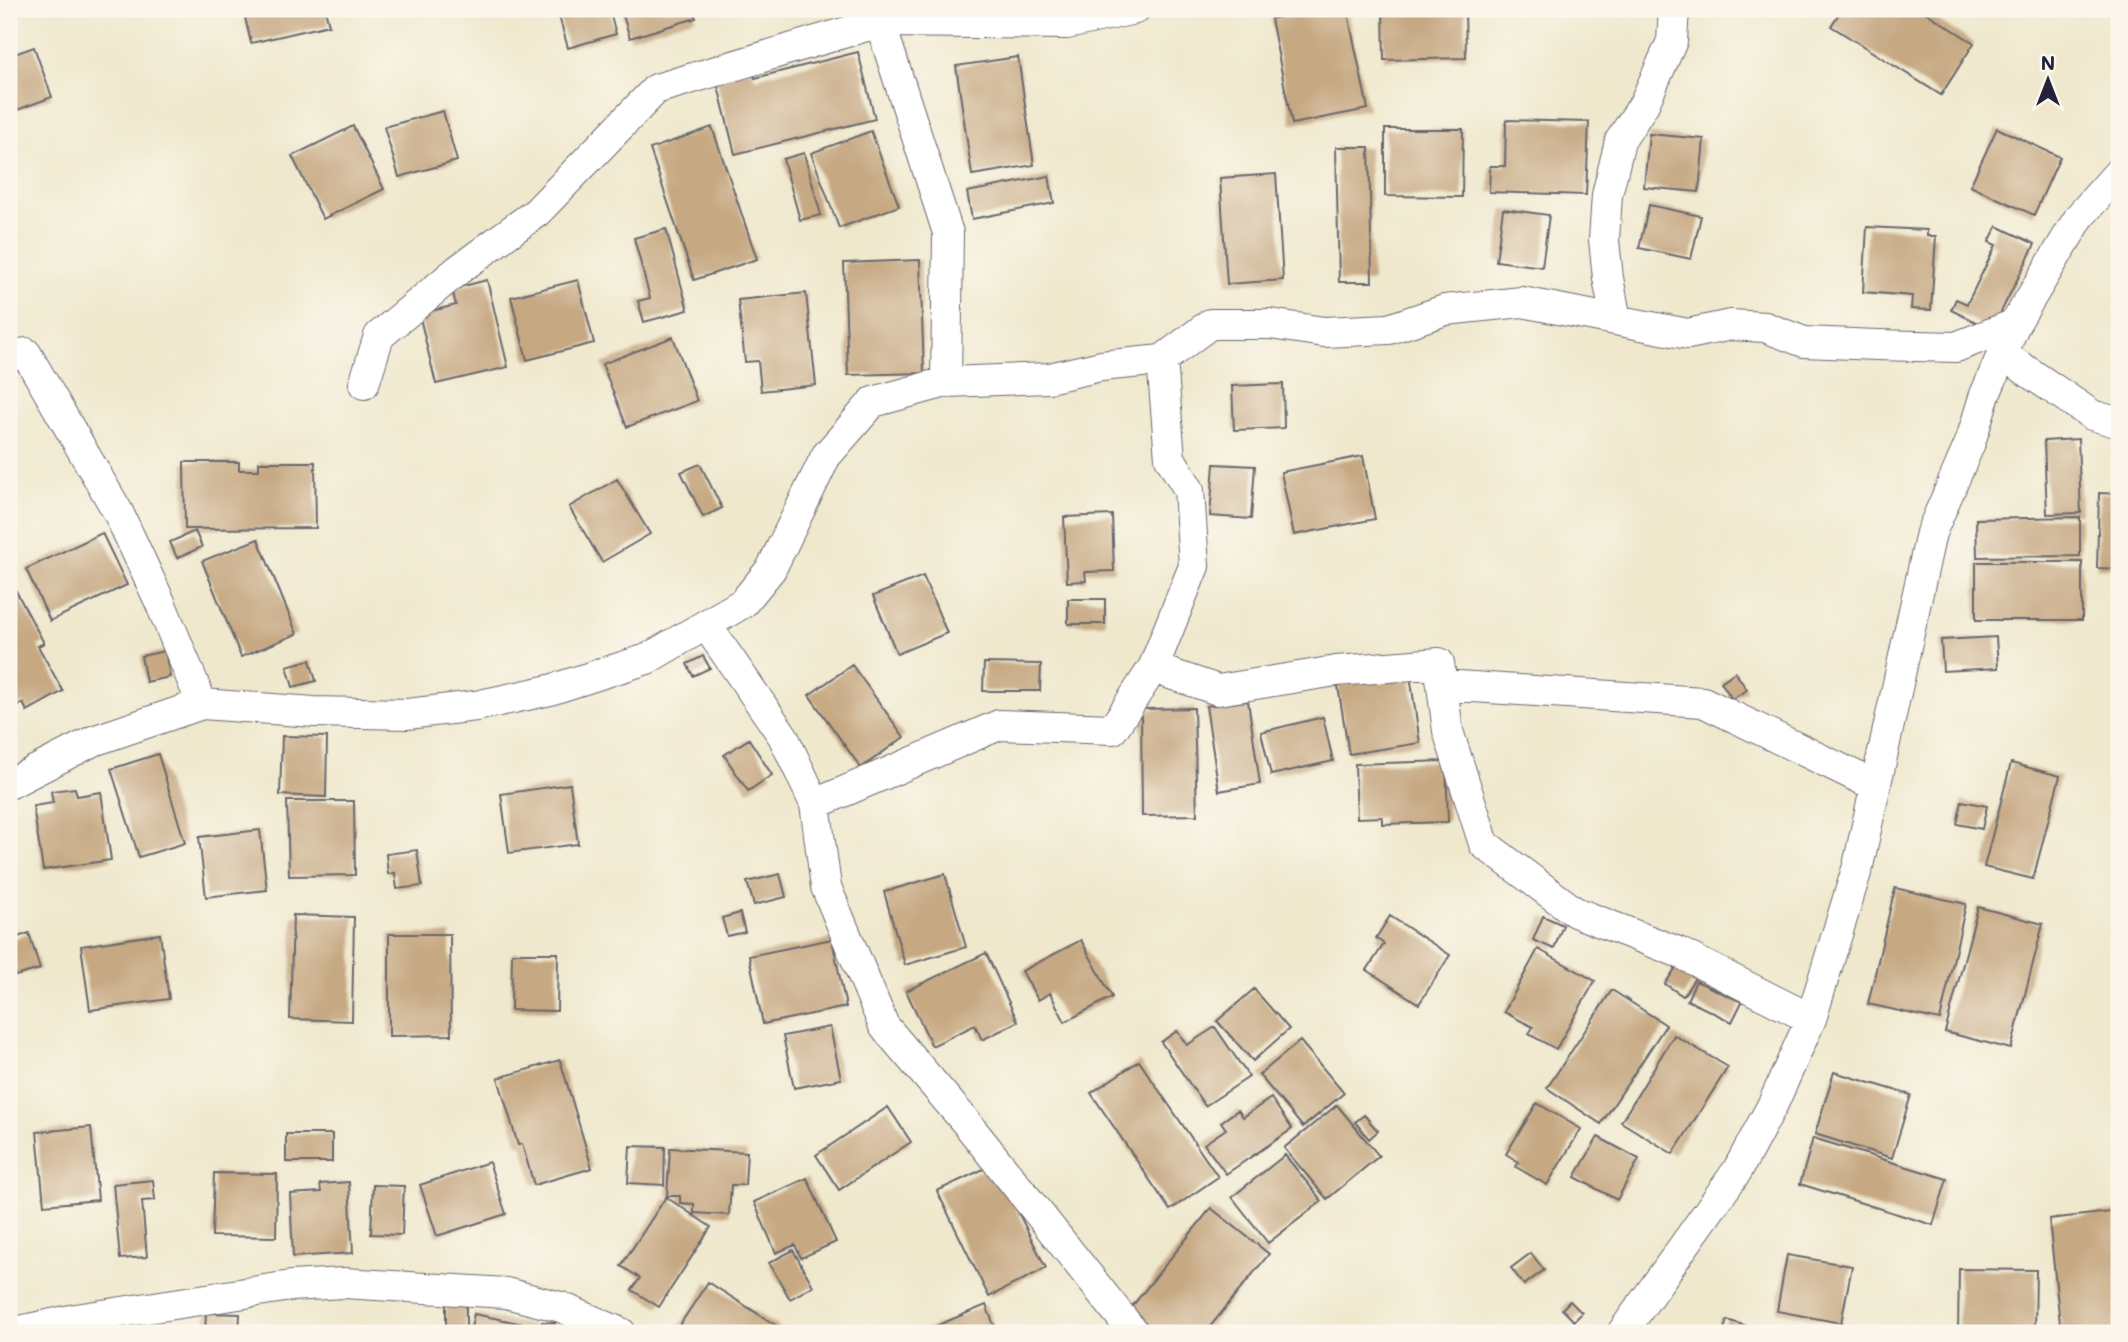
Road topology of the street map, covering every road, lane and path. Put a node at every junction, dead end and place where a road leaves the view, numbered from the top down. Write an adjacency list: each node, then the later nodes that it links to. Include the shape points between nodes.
1 (1135, 9): 3 (street, via 1067,24)
2 (1674, 9): 5 (street, via 1672,41 1644,104 1620,141 1607,195 1604,240)
3 (876, 15): 11 (street, via 948,233); 12 (street, via 656,89 537,212 379,336)
4 (2119, 172): 6 (street, via 2080,216)
5 (1616, 320): 7 (street, via 1688,334 1731,325 1765,327 1804,342); 10 (street, via 1522,302 1445,310 1389,329 1324,332 1270,324 1210,324)
6 (2015, 324): 7 (street); 8 (street)
7 (1956, 347): 13 (street)
8 (2002, 354): 13 (street); 14 (street, via 2092,415)
9 (9, 356): 18 (street, via 26,353 118,512)
10 (1162, 360): 11 (street, via 1101,366 1049,378); 16 (street, via 1170,458 1189,490 1194,566)
11 (946, 382): 15 (street, via 873,402 825,456 771,569 743,603)
12 (364, 384)
13 (1984, 397): 20 (street, via 1970,443 1931,533)
14 (2119, 423)
15 (707, 626): 18 (street, via 647,659 550,690 476,706 407,714); 21 (street, via 783,736)
16 (1153, 668): 17 (street, via 1218,690 1336,671 1439,663); 21 (street, via 1113,729 999,725)
17 (1443, 685): 20 (street, via 1703,702); 22 (street, via 1448,731 1484,844 1575,912 1678,952)
18 (202, 704): 19 (street, via 93,741)
19 (9, 784)
20 (1876, 786): 22 (street, via 1858,866)
21 (815, 804): 25 (street, via 826,887 884,1026)
22 (1811, 1019): 26 (street, via 1737,1171)
23 (10, 1333): 24 (street, via 291,1286 344,1283 506,1293 561,1307)
24 (621, 1333)
25 (1134, 1333)
26 (1622, 1333)

